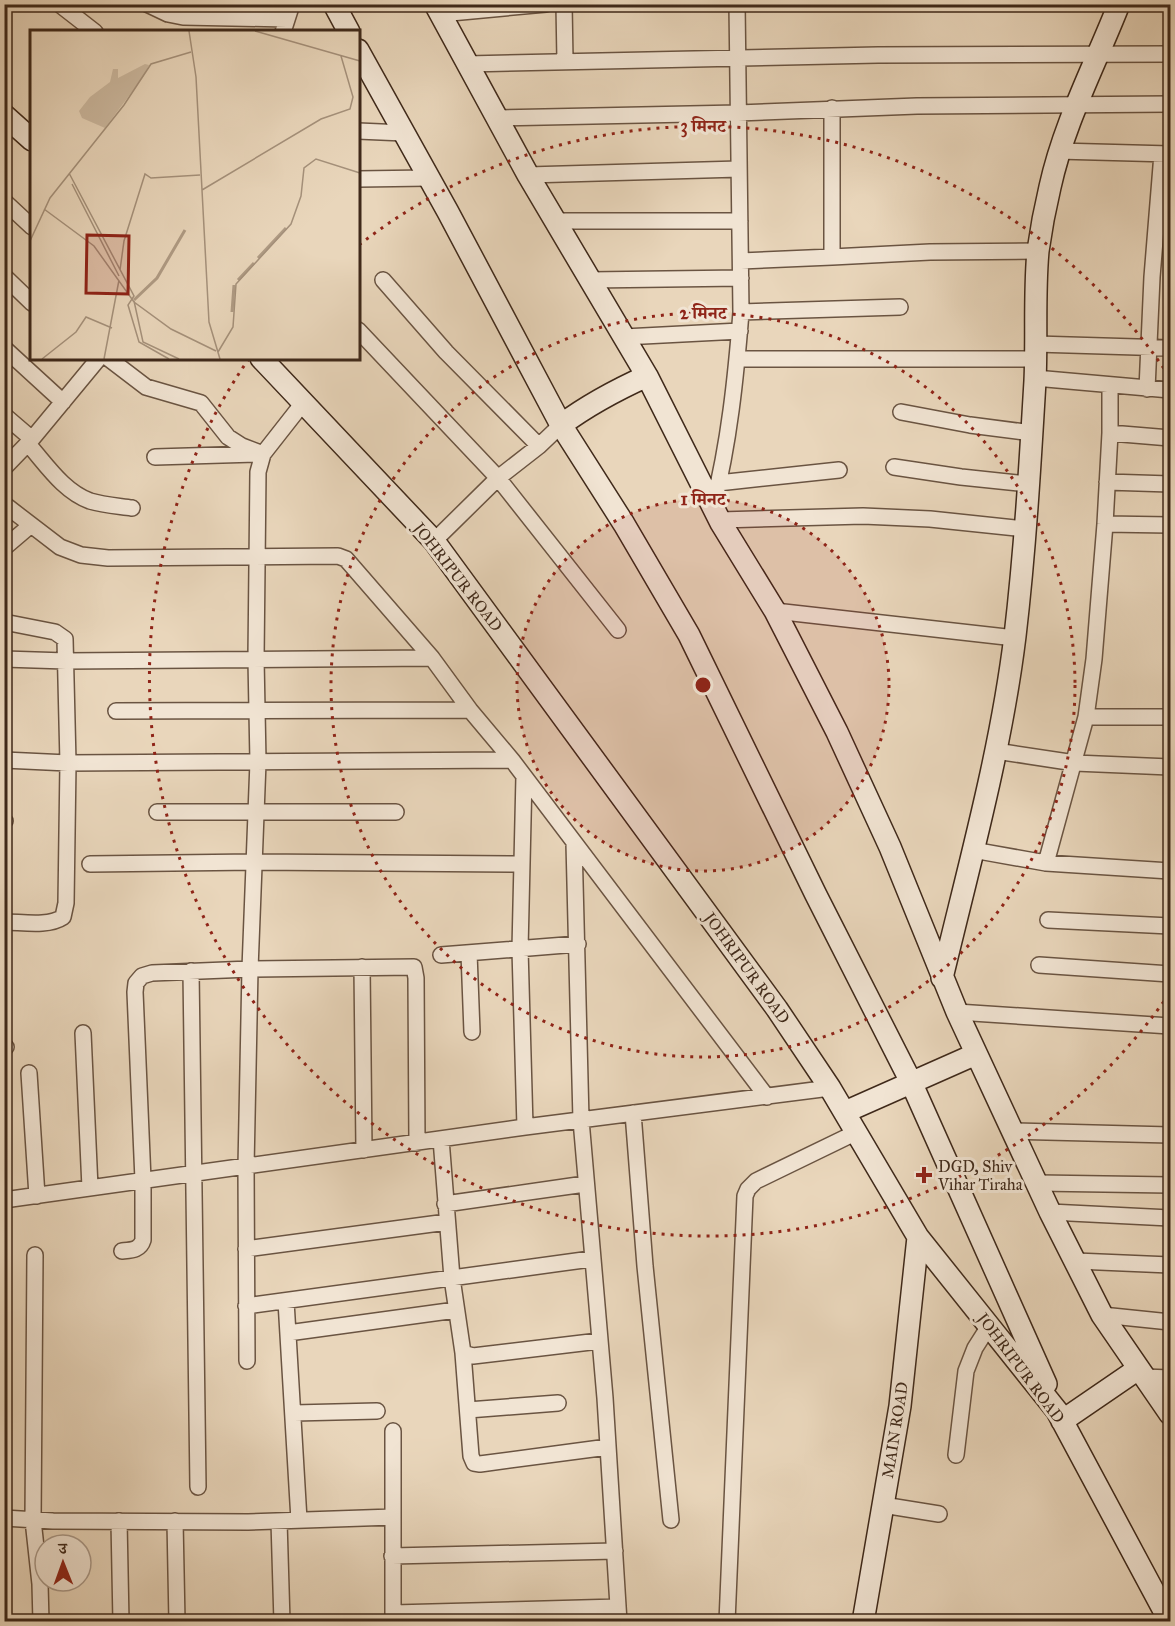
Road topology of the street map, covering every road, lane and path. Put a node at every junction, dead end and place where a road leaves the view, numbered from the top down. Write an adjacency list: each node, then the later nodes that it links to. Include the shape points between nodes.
1 (59, 4): 10 (street)
2 (147, 4): 9 (street, via 183,17)
3 (334, 4): 11 (street)
4 (546, 4): 8 (street)
5 (564, 4): 16 (street)
6 (737, 4): 15 (street)
7 (1119, 4): 12 (street)
8 (437, 9): 17 (street)
9 (287, 18)
10 (92, 30)
11 (348, 30)
12 (1100, 53): 13 (street); 15 (street); 20 (street)
13 (1170, 54)
14 (360, 57): 18 (street)
15 (737, 58): 16 (street); 22 (street)
16 (565, 61): 17 (street)
17 (467, 64): 24 (street)
18 (366, 78): 26 (street)
19 (1170, 104): 20 (street)
20 (1075, 106): 21 (street); 28 (street)
21 (832, 108): 22 (street); 39 (street)
22 (738, 113): 24 (street); 30 (street)
23 (4, 115): 27 (street)
24 (497, 118): 31 (street)
25 (360, 131): 26 (street)
26 (404, 133): 32 (street)
27 (30, 138)
28 (1058, 151): 29 (street); 38 (street)
29 (1166, 154): 52 (street)
30 (739, 169): 31 (street); 36 (street)
31 (528, 175): 35 (street)
32 (429, 178): 33 (street); 66 (street)
33 (360, 179)
34 (4, 201): 37 (street)
35 (557, 221): 36 (street); 44 (street)
36 (740, 221): 40 (street)
37 (30, 226)
38 (1038, 251): 39 (street); 57 (street)
39 (832, 257): 40 (street)
40 (741, 261): 42 (street)
41 (4, 276): 45 (street)
42 (741, 278): 44 (street); 47 (street)
43 (384, 280): 71 (street, via 446,352)
44 (590, 280): 50 (street)
45 (30, 301)
46 (900, 307): 47 (street)
47 (741, 312): 48 (street)
48 (740, 331): 50 (street); 54 (street)
49 (360, 332): 77 (street)
50 (624, 337): 58 (street)
51 (4, 348): 62 (street)
52 (1148, 348): 53 (street); 57 (street); 60 (street)
53 (1170, 348)
54 (737, 359): 57 (street); 79 (street)
55 (98, 360): 62 (street); 72 (street, via 146,387 201,403 228,437)
56 (263, 360): 63 (street, JOHRIPUR ROAD)
57 (1036, 360): 59 (street); 67 (street)
58 (647, 376): 66 (street, via 584,408); 84 (street)
59 (1110, 385): 60 (street); 68 (street)
60 (1148, 388): 61 (street)
61 (1170, 390)
62 (63, 402): 70 (street)
63 (303, 402): 72 (street); 89 (street, JOHRIPUR ROAD)
64 (901, 412): 67 (street)
65 (4, 415): 70 (street)
66 (561, 425): 71 (street); 143 (street, via 689,635)
67 (1032, 433): 80 (street)
68 (1110, 433): 69 (street); 78 (street)
69 (1170, 438)
70 (30, 442): 75 (street); 83 (street, via 74,492 89,501)
71 (539, 446): 77 (street)
72 (262, 454): 73 (street); 91 (street, via 257,483)
73 (155, 457)
74 (894, 466): 80 (street)
75 (4, 468)
76 (839, 470): 79 (street)
77 (498, 478): 89 (street); 94 (street)
78 (1107, 482): 81 (street); 85 (street)
79 (718, 483): 84 (street)
80 (1028, 484): 88 (street)
81 (1170, 484)
82 (4, 504): 86 (street)
83 (132, 508)
84 (716, 513): 88 (street, via 930,519); 92 (street)
85 (1105, 524): 87 (street); 103 (street)
86 (31, 525): 90 (street); 91 (street, via 60,547 81,555)
87 (1170, 525)
88 (1025, 529): 95 (street)
89 (434, 541): 144 (street, JOHRIPUR ROAD)
90 (4, 548)
91 (258, 558): 97 (street, via 342,556); 98 (street)
92 (775, 611): 95 (street); 136 (street, via 890,848)
93 (4, 622): 99 (street, via 61,635 66,645)
94 (618, 630)
95 (1015, 638): 105 (street)
96 (4, 658): 99 (street)
97 (432, 658): 98 (street); 101 (street)
98 (256, 659): 99 (street); 100 (street)
99 (66, 661): 109 (street)
100 (257, 710): 101 (street); 102 (street); 108 (street)
101 (470, 710): 106 (street)
102 (116, 711)
103 (1086, 717): 104 (street); 110 (street)
104 (1170, 717)
105 (996, 751): 110 (street); 118 (street)
106 (512, 760): 108 (street); 113 (street)
107 (10, 761): 109 (street); 112 (street)
108 (258, 762): 109 (street); 114 (street)
109 (68, 763): 125 (street, via 63,917 47,922)
110 (1075, 763): 111 (street); 120 (street)
111 (1170, 766)
112 (4, 774)
113 (524, 776): 117 (street); 122 (street)
114 (256, 811): 115 (street); 116 (street); 119 (street)
115 (157, 812)
116 (396, 812)
117 (574, 843): 127 (street); 145 (street)
118 (973, 850): 120 (street); 136 (street)
119 (255, 862): 121 (street); 122 (street); 133 (street)
120 (1046, 862): 123 (street)
121 (90, 864)
122 (522, 864): 128 (street)
123 (1170, 872)
124 (1048, 920): 126 (street)
125 (4, 922)
126 (1170, 926)
127 (578, 944): 128 (street); 148 (street)
128 (520, 949): 129 (street); 149 (street)
129 (469, 953): 130 (street); 139 (street)
130 (441, 955)
131 (1039, 965): 135 (street)
132 (362, 967): 133 (street); 154 (street, via 409,966 416,970); 155 (street)
133 (250, 969): 134 (street); 156 (street)
134 (191, 971): 157 (street); 158 (street, via 152,973 136,983)
135 (1170, 974)
136 (942, 978): 137 (street)
137 (957, 1012): 138 (street); 141 (street)
138 (1170, 1026)
139 (472, 1032)
140 (83, 1033): 162 (street)
141 (968, 1058): 143 (street); 150 (street)
142 (29, 1073): 163 (street)
143 (911, 1082): 146 (street); 194 (street)
144 (831, 1088): 145 (street); 146 (street, JOHRIPUR ROAD)
145 (767, 1097): 147 (street)
146 (845, 1112): 151 (street, JOHRIPUR ROAD)
147 (633, 1113): 148 (street); 205 (street)
148 (581, 1120): 149 (street); 160 (street)
149 (525, 1127): 153 (street)
150 (1011, 1131): 152 (street); 159 (street)
151 (856, 1132): 169 (street, JOHRIPUR ROAD); 218 (street, via 756,1181 746,1196)
152 (1170, 1135)
153 (441, 1139): 154 (street); 165 (street)
154 (417, 1143): 155 (street)
155 (364, 1150): 156 (street)
156 (246, 1167): 157 (street); 170 (street)
157 (193, 1174): 158 (street); 198 (street)
158 (143, 1180): 162 (street); 171 (street, via 141,1245)
159 (1038, 1183): 161 (street); 166 (street)
160 (585, 1184): 165 (street); 173 (street)
161 (1170, 1185)
162 (90, 1188): 163 (street)
163 (37, 1196): 164 (street)
164 (4, 1200)
165 (445, 1204): 168 (street)
166 (1050, 1212): 167 (street); 174 (street)
167 (1170, 1218)
168 (447, 1222): 170 (street); 176 (street)
169 (918, 1237): 182 (street, JOHRIPUR ROAD); 199 (street, MAIN ROAD, via 900,1406)
170 (246, 1249): 178 (street)
171 (122, 1251)
172 (35, 1255): 203 (street)
173 (591, 1259): 176 (street); 184 (street)
174 (1076, 1261): 175 (street); 180 (street)
175 (1170, 1265)
176 (452, 1278): 177 (street); 179 (street)
177 (286, 1301): 178 (street); 183 (street)
178 (246, 1306): 186 (street)
179 (456, 1310): 183 (street); 185 (street)
180 (1102, 1315): 181 (street); 187 (street)
181 (1170, 1322)
182 (989, 1326): 194 (street, JOHRIPUR ROAD); 197 (street, via 966,1371)
183 (288, 1333): 192 (street)
184 (599, 1341): 185 (street, via 473,1356); 196 (street)
185 (463, 1353): 190 (street)
186 (247, 1361)
187 (1136, 1374): 188 (street); 193 (street); 194 (street)
188 (1170, 1378)
189 (558, 1403): 190 (street)
190 (468, 1410): 196 (street, via 474,1463)
191 (377, 1411): 192 (street)
192 (294, 1413): 204 (street)
193 (1170, 1414)
194 (1060, 1416): 211 (street, JOHRIPUR ROAD)
195 (393, 1431): 201 (street)
196 (608, 1447): 209 (street)
197 (956, 1455)
198 (198, 1487)
199 (883, 1505): 200 (street); 219 (street, MAIN ROAD)
200 (939, 1514)
201 (393, 1517): 204 (street); 210 (street)
202 (4, 1518): 203 (street)
203 (33, 1520): 206 (street); 214 (street)
204 (299, 1520): 208 (street)
205 (671, 1520)
206 (119, 1521): 207 (street); 215 (street)
207 (175, 1521): 208 (street); 216 (street)
208 (279, 1521): 217 (street)
209 (615, 1551): 210 (street); 212 (street)
210 (392, 1556): 213 (street)
211 (1168, 1612)
212 (619, 1614): 213 (street)
213 (393, 1617)
214 (41, 1622)
215 (121, 1622)
216 (177, 1622)
217 (282, 1622)
218 (727, 1622)
219 (863, 1622)

